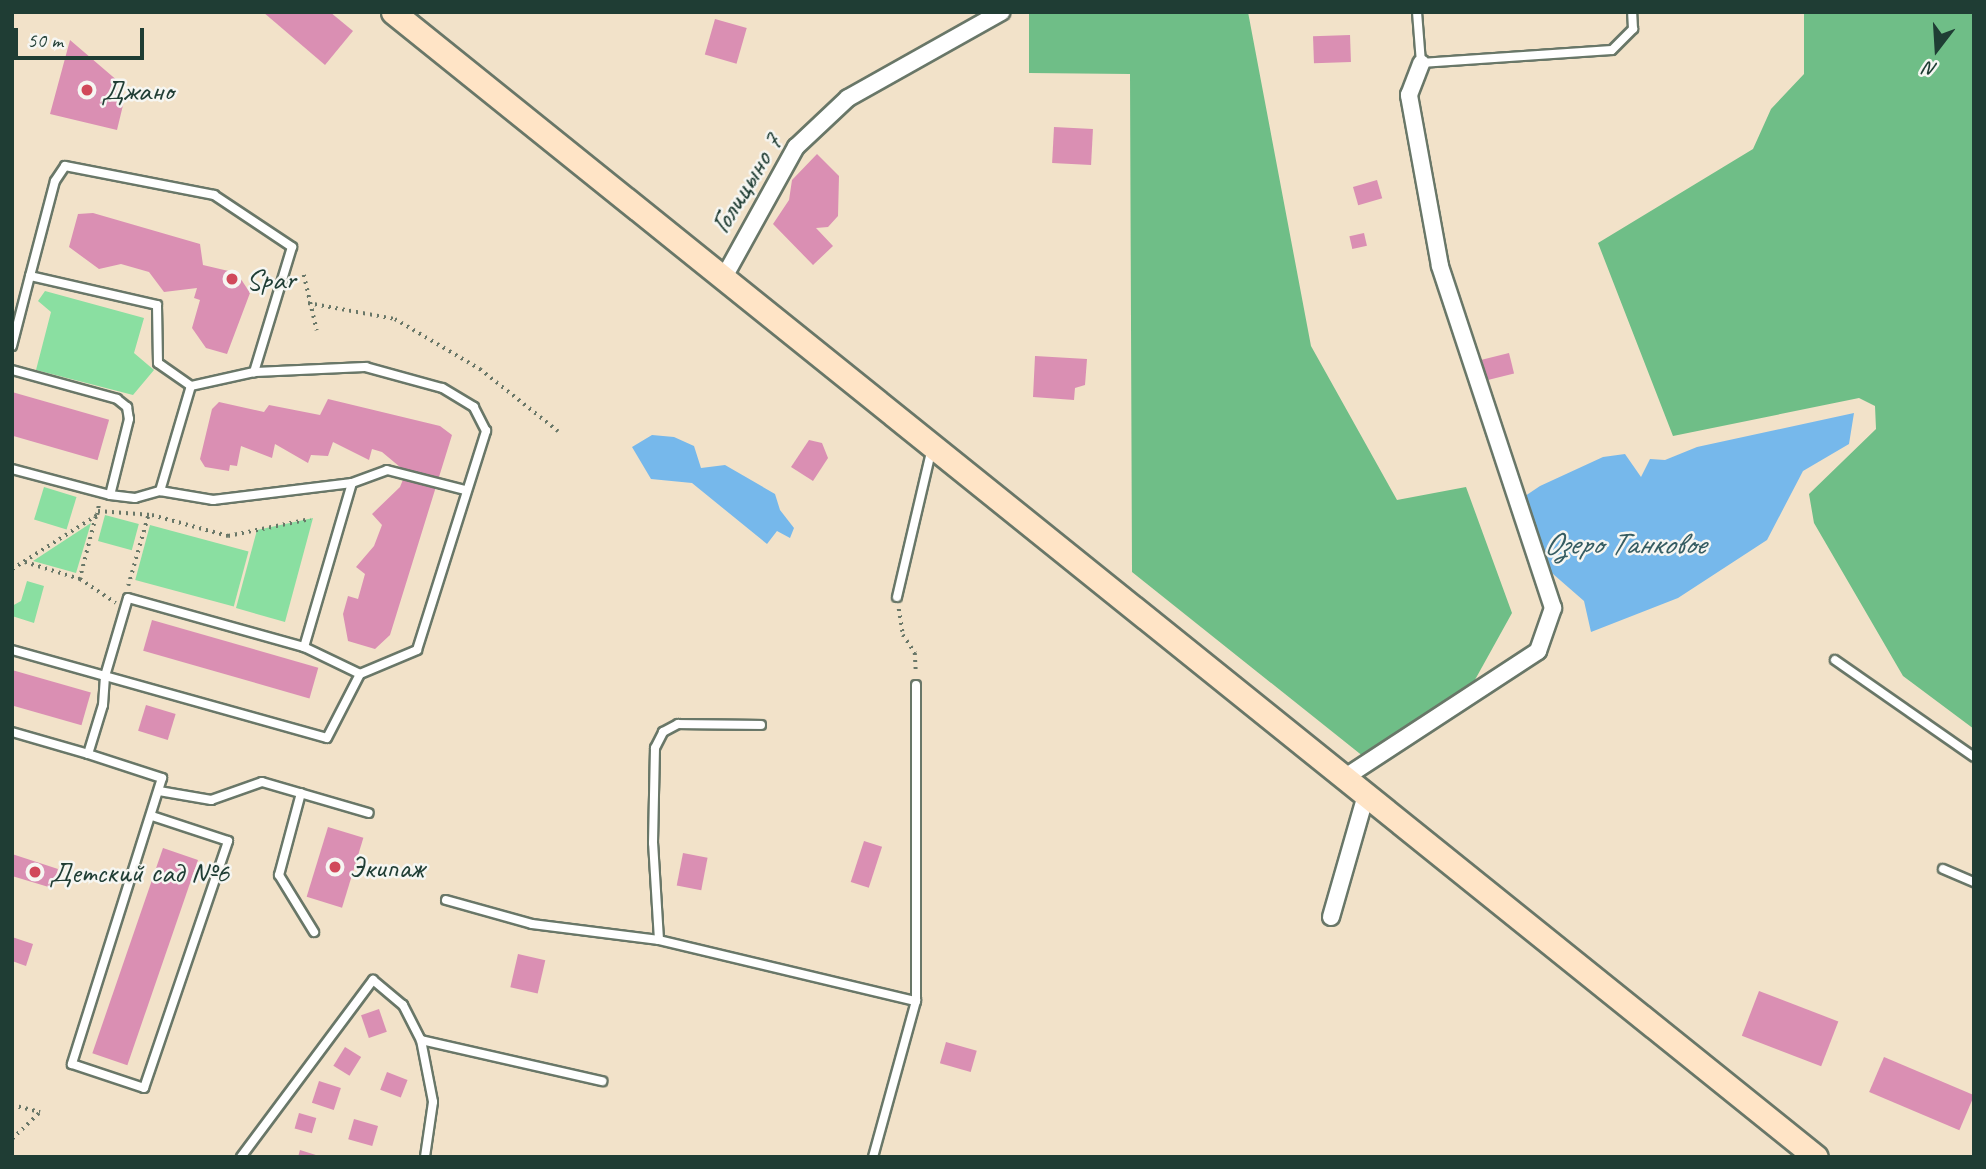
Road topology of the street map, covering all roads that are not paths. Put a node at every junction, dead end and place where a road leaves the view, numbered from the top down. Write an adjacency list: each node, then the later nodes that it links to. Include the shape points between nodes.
1 (393, 12): 7 (street)
2 (1001, 12): 7 (street, Голицыно 7, via 848,98 796,147)
3 (1417, 12): 5 (lane)
4 (1632, 12): 5 (lane, via 1633,29 1612,50)
5 (1421, 63): 29 (street, via 1409,94 1440,266 1553,608 1538,651)
6 (30, 276): 8 (lane); 10 (lane, via 55,181 65,166 214,194 292,247); 11 (lane, via 157,305 158,363)
7 (723, 279): 12 (street)
8 (12, 346)
9 (12, 370): 17 (lane, via 117,399 127,407 129,419)
10 (254, 372): 11 (lane); 15 (lane, via 366,367 442,388 474,407 486,431)
11 (191, 386): 16 (lane)
12 (933, 445): 18 (lane); 29 (street)
13 (12, 469): 17 (lane)
14 (352, 483): 15 (lane, via 387,470); 16 (lane, via 214,500); 19 (lane)
15 (465, 490): 22 (lane, via 417,650)
16 (160, 491): 17 (lane, via 135,498)
17 (105, 494)
18 (897, 597)
19 (304, 647): 22 (lane); 23 (lane, via 128,598)
20 (12, 650): 23 (lane)
21 (1835, 660): 28 (lane)
22 (360, 674): 23 (lane, via 327,738)
23 (105, 676): 27 (lane, via 103,705)
24 (916, 685): 41 (lane)
25 (761, 725): 40 (lane, via 678,724 663,732 655,748)
26 (12, 732): 27 (lane)
27 (88, 754): 30 (lane, via 162,778)
28 (1974, 757)
29 (1345, 778): 32 (street)
30 (159, 790): 31 (lane, via 211,800 262,782); 34 (lane)
31 (301, 793): 33 (lane); 39 (lane, via 279,875)
32 (1366, 795): 38 (street); 47 (street)
33 (369, 813)
34 (152, 816): 34 (lane, via 228,841 144,1088 72,1064)
35 (1943, 869): 36 (lane)
36 (1974, 882)
37 (446, 900): 40 (lane, via 532,924)
38 (1331, 917)
39 (314, 932)
40 (659, 940): 41 (lane)
41 (916, 1001): 46 (lane)
42 (421, 1040): 43 (lane); 44 (lane, via 403,1005 373,980); 45 (lane, via 433,1102)
43 (602, 1081)
44 (241, 1157)
45 (425, 1157)
46 (873, 1157)
47 (1816, 1157)

